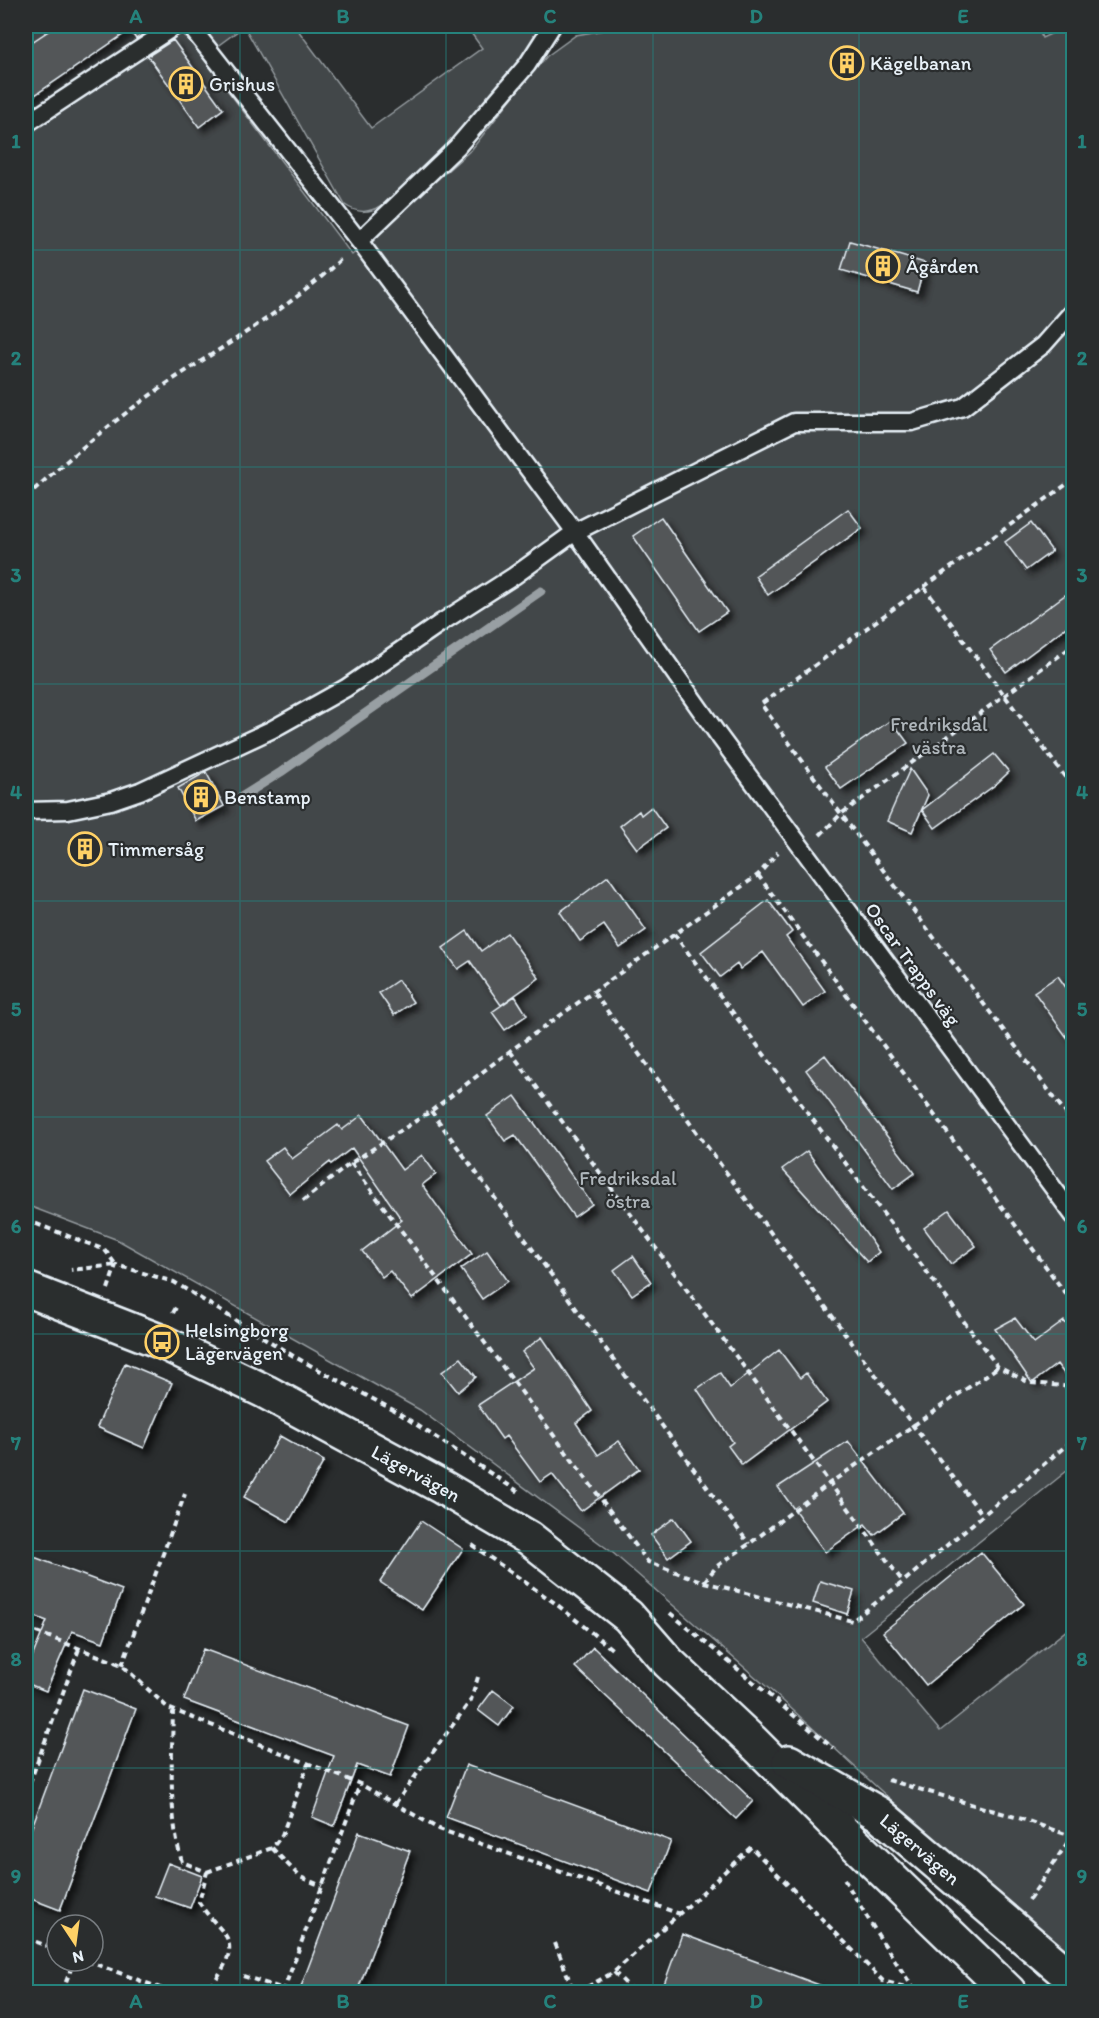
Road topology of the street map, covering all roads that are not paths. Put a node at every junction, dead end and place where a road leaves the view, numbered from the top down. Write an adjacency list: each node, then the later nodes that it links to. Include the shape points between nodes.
1 (175, 26): 4 (lane)
2 (190, 26): 5 (lane, Oscar Trapps väg)
3 (552, 26): 5 (lane, via 527,65 458,147)
4 (26, 124)
5 (359, 241): 7 (lane, Oscar Trapps väg)
6 (1074, 310): 7 (lane, via 1043,345 963,407 912,422 794,422)
7 (575, 532): 8 (lane, via 346,688 271,730 111,801 68,810); 9 (lane, Oscar Trapps väg, via 719,736)
8 (26, 812)
9 (1074, 1216)
10 (26, 1289): 11 (street, Lägervägen, via 162,1342 266,1392 529,1538 628,1616 668,1662)
11 (751, 1740): 12 (street, Lägervägen, via 879,1814); 13 (street, Lägervägen)
12 (1074, 1980)
13 (1009, 1992)

